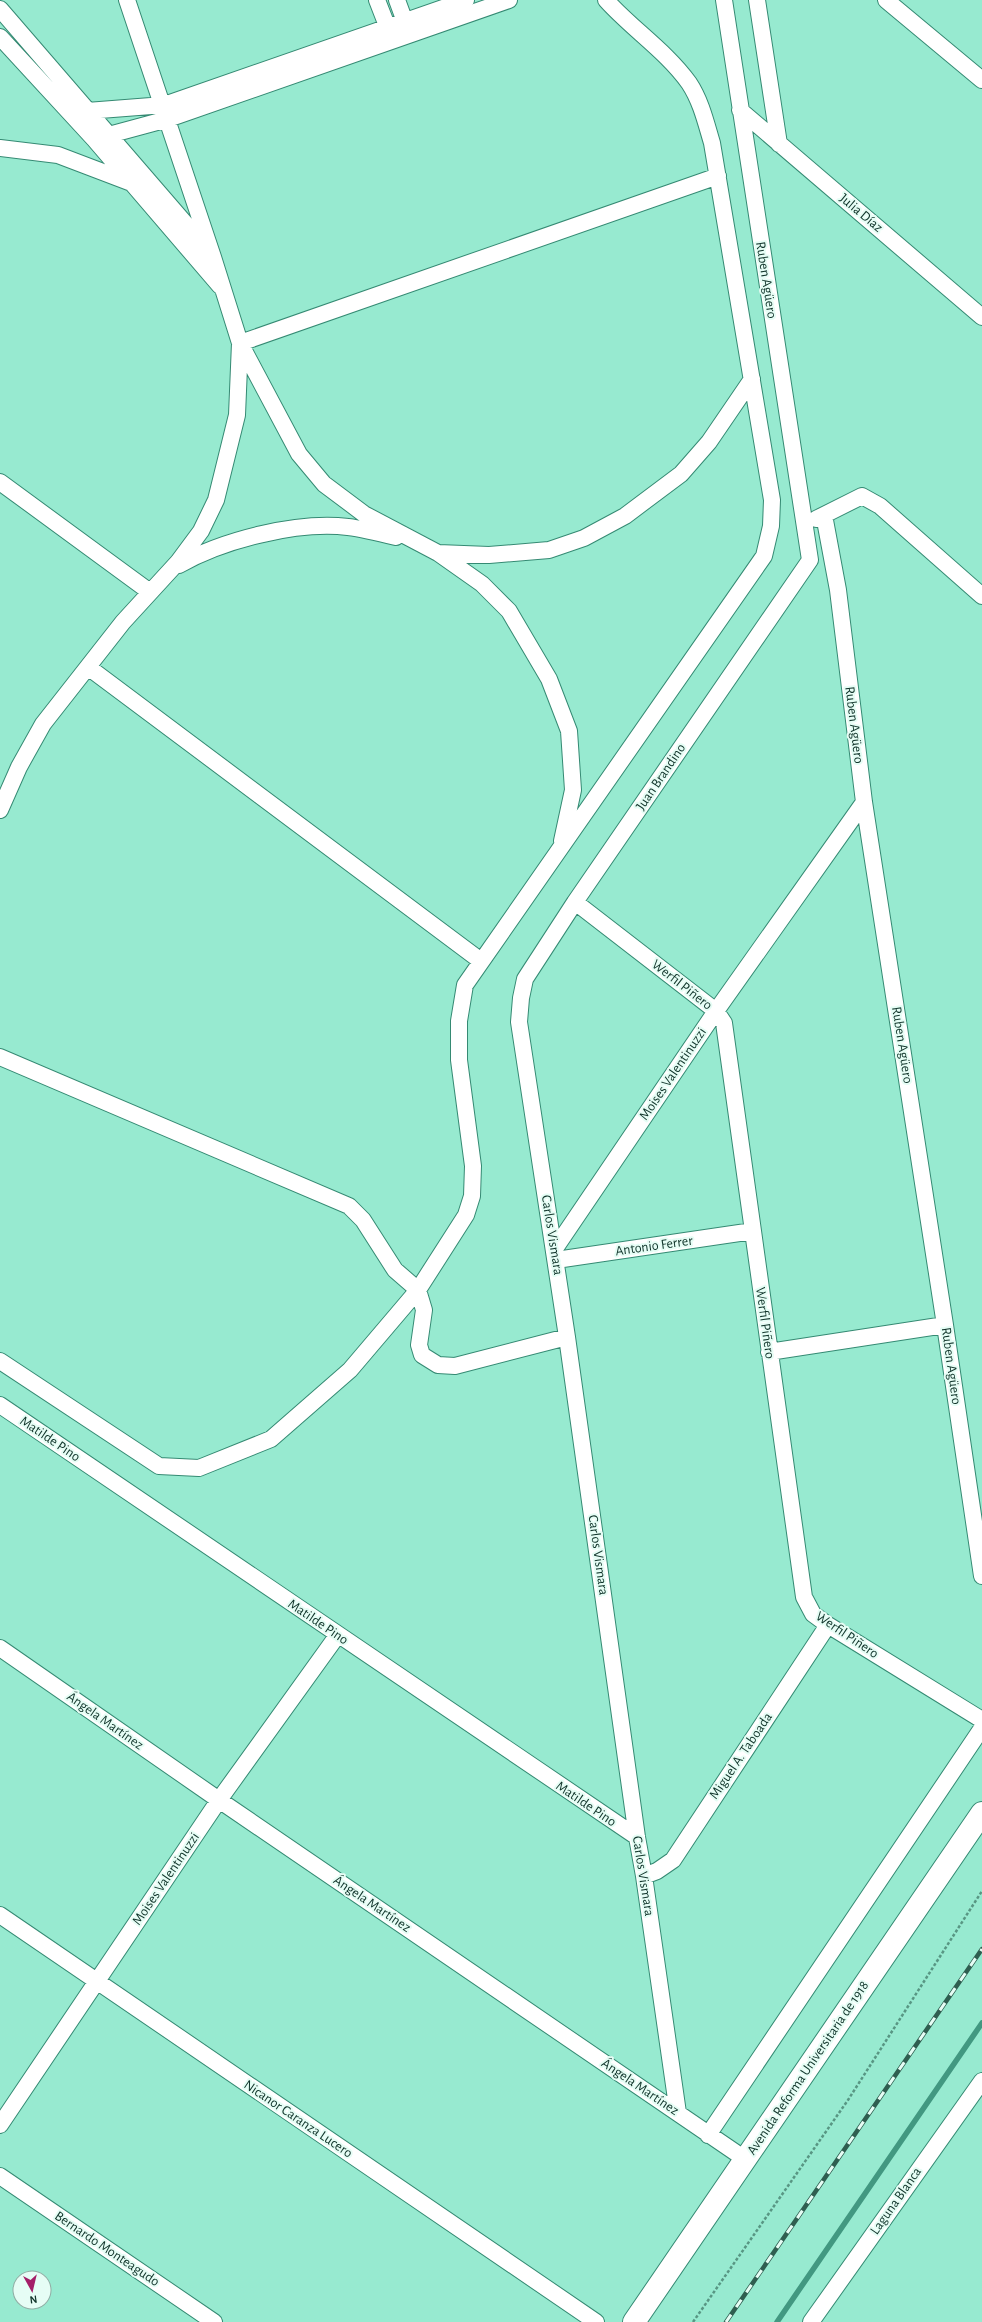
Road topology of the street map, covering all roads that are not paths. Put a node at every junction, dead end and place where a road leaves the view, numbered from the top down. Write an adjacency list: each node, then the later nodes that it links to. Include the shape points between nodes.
1 (127, 0): 17 (street)
2 (377, 0): 12 (street)
3 (397, 0): 11 (street)
4 (466, 0): 11 (street)
5 (509, 0): 11 (street)
6 (606, 0): 22 (street, via 666,57 689,84 712,143)
7 (724, 0): 16 (street, Ruben Agüero)
8 (757, 0): 20 (street)
9 (886, 0): 14 (street)
10 (0, 9): 15 (street)
11 (408, 28): 12 (street)
12 (390, 34): 17 (street)
13 (0, 37): 18 (street)
14 (982, 80)
15 (87, 110): 17 (street); 18 (street); 19 (street)
16 (740, 110): 20 (street, Julia Díaz); 32 (street, Ruben Agüero)
17 (166, 112): 19 (street); 25 (street)
18 (72, 116): 19 (street)
19 (101, 137): 23 (street); 24 (street)
20 (779, 144): 27 (street, Julia Díaz)
21 (0, 148): 23 (street, via 58,155)
22 (718, 176): 28 (street); 29 (street)
23 (130, 182): 24 (street); 26 (street)
24 (157, 191): 25 (street)
25 (214, 257): 26 (street)
26 (224, 292): 28 (street)
27 (982, 317)
28 (240, 343): 33 (street, via 292,442 324,484 364,514); 36 (street, via 237,415 216,500 201,531)
29 (752, 379): 34 (street, via 709,442 682,474 625,516 584,538 549,550 489,555); 42 (street, via 772,500 771,526 764,556)
30 (0, 482): 37 (street)
31 (824, 514): 32 (street); 38 (street, via 862,496 880,506); 40 (street, Ruben Agüero, via 838,590)
32 (803, 526): 35 (street, Ruben Agüero)
33 (413, 540): 34 (street); 36 (street, via 347,527 280,531 225,544)
34 (438, 553): 42 (street, via 482,584 509,611 549,679 569,731 573,790)
35 (810, 560): 43 (street, Juan Brandino)
36 (172, 568): 37 (street)
37 (150, 592): 39 (street)
38 (982, 596)
39 (88, 667): 41 (street, via 43,724 19,767); 44 (street)
40 (864, 802): 46 (street, Moises Valentinuzzi); 51 (street, Ruben Agüero)
41 (0, 810)
42 (560, 849): 44 (street)
43 (575, 902): 45 (street, Juan Brandino, via 525,980); 46 (street, Werfil Piñero)
44 (481, 961): 50 (street, via 465,985 459,1021 459,1060 473,1166 472,1196 466,1215)
45 (521, 998): 49 (street, Carlos Vismara, via 519,1022)
46 (716, 1011): 48 (street, Werfil Piñero, via 724,1023); 49 (street, Moises Valentinuzzi)
47 (0, 1057): 50 (street, via 349,1206 363,1220 395,1270)
48 (753, 1231): 49 (street, Antonio Ferrer); 53 (street, Werfil Piñero)
49 (555, 1255): 52 (street, Carlos Vismara)
50 (418, 1290): 52 (street, via 424,1310 419,1345 422,1355 438,1365 455,1366); 54 (street, via 350,1370 271,1439 199,1468 159,1466)
51 (945, 1325): 53 (street); 56 (street, Ruben Agüero)
52 (567, 1338): 65 (street, Carlos Vismara)
53 (769, 1352): 58 (street, Werfil Piñero, via 804,1597 813,1614)
54 (0, 1361)
55 (0, 1405): 59 (street, Matilde Pino)
56 (979, 1525): 57 (street, Ruben Agüero)
57 (982, 1576)
58 (828, 1626): 61 (street, Werfil Piñero); 66 (street, Miguel A. Taboada, via 672,1860 657,1871)
59 (337, 1636): 63 (street, Moises Valentinuzzi); 65 (street, Matilde Pino)
60 (0, 1648): 63 (street, Ángela Martínez)
61 (982, 1720)
62 (982, 1728): 72 (street)
63 (219, 1800): 68 (street, Moises Valentinuzzi); 70 (street, Ángela Martínez)
64 (982, 1813): 73 (main road, Avenida Reforma Universitaria de 1918)
65 (637, 1838): 66 (street, Carlos Vismara)
66 (644, 1876): 70 (street, Carlos Vismara)
67 (0, 1916): 68 (street, Nicanor Caranza Lucero)
68 (96, 1982): 71 (street, Moises Valentinuzzi); 76 (street, Nicanor Caranza Lucero)
69 (982, 2081): 78 (street, Laguna Blanca)
70 (678, 2113): 72 (street, Ángela Martínez)
71 (0, 2125)
72 (708, 2135): 73 (street, Ángela Martínez)
73 (745, 2159): 77 (main road, Avenida Reforma Universitaria de 1918)
74 (0, 2176): 75 (street, Bernardo Monteagudo)
75 (214, 2322)
76 (596, 2322)
77 (634, 2322)
78 (811, 2322)

